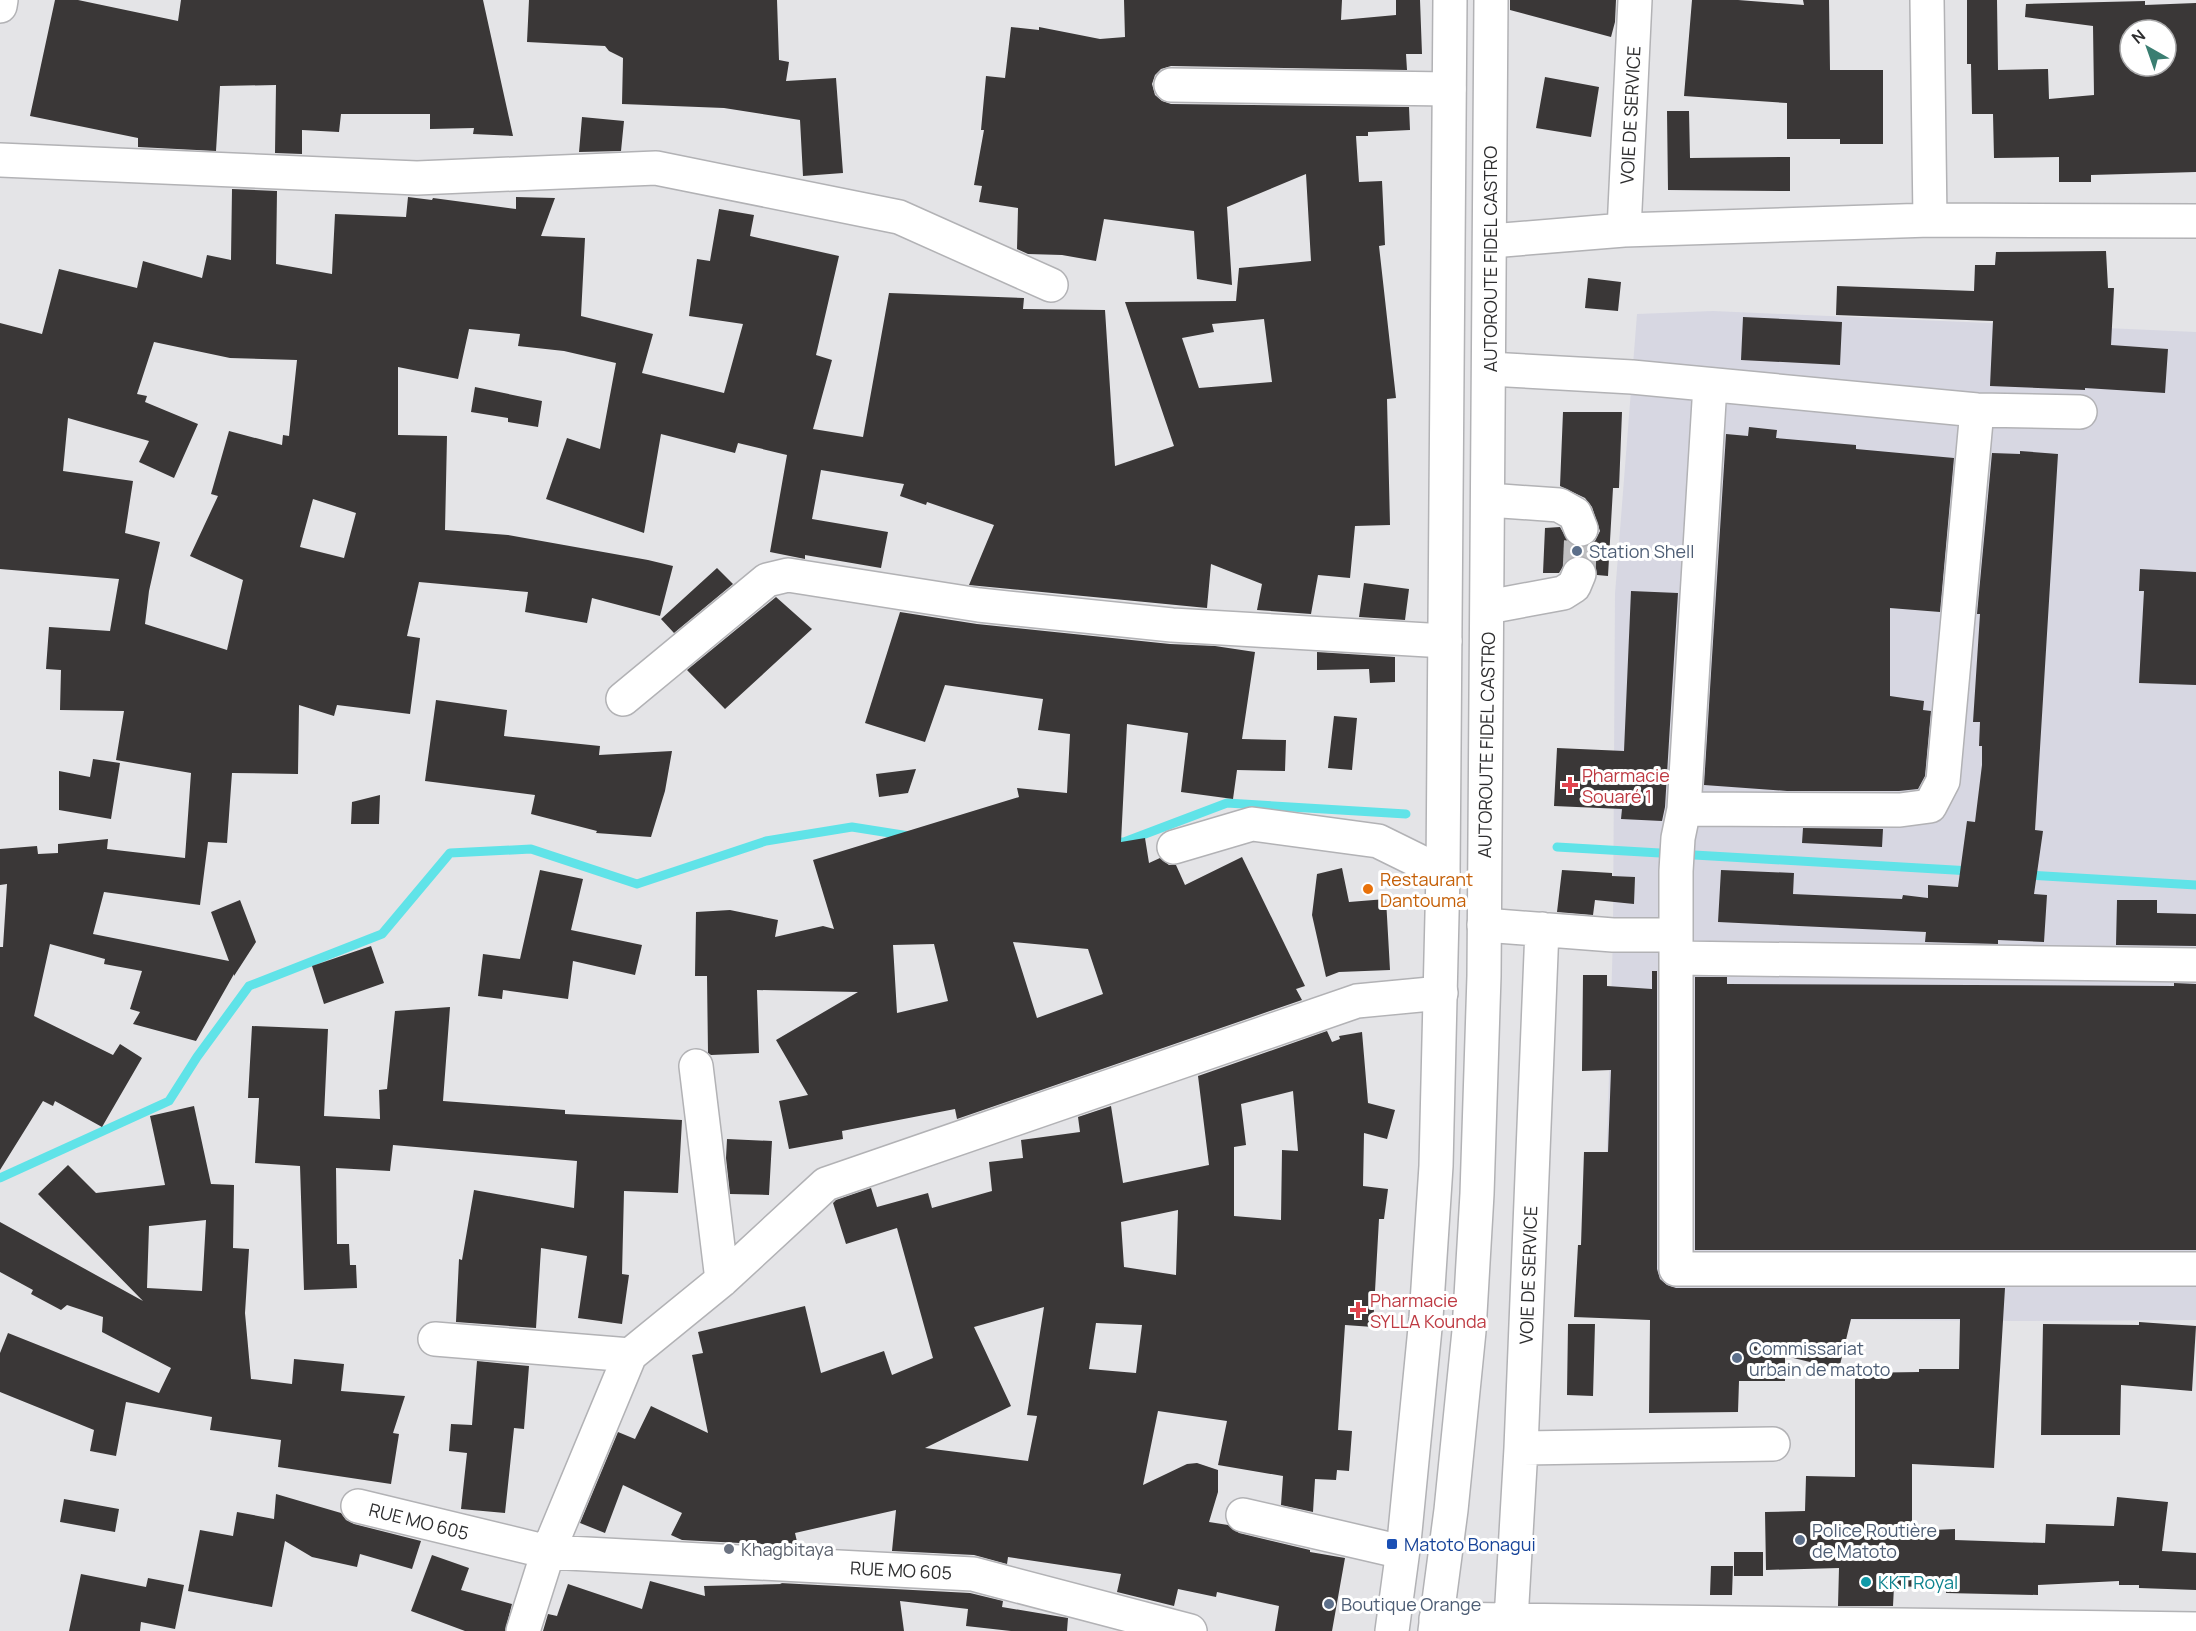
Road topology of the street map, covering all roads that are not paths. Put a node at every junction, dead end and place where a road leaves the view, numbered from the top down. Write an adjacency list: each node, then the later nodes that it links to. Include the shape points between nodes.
1 (1, 0): 6 (main road)
2 (1450, 0): 8 (main road)
3 (1491, 0): 13 (main road, AUTOROUTE FIDEL CASTRO)
4 (1635, 0): 12 (main road, VOIE DE SERVICE)
5 (1927, 0): 10 (main road)
6 (0, 6)
7 (1171, 85): 8 (main road)
8 (1449, 89): 23 (main road)
9 (0, 160): 14 (main road, via 417,178 656,168 899,217)
10 (1930, 220): 11 (main road); 12 (main road)
11 (2196, 221)
12 (1624, 230): 13 (main road)
13 (1491, 242): 15 (main road, AUTOROUTE FIDEL CASTRO)
14 (1051, 285)
15 (1489, 369): 16 (main road); 19 (main road, AUTOROUTE FIDEL CASTRO)
16 (1710, 385): 17 (main road); 25 (main road)
17 (1977, 410): 18 (main road); 25 (main road, via 1943,781 1930,806)
18 (2080, 411)
19 (1488, 500): 20 (main road, via 1559,505 1575,514); 22 (main road, AUTOROUTE FIDEL CASTRO)
20 (1581, 529)
21 (1579, 574): 22 (main road, via 1574,586 1563,593)
22 (1488, 607): 28 (main road, AUTOROUTE FIDEL CASTRO)
23 (1445, 641): 24 (main road, via 1172,625 979,605 788,575 767,580); 27 (main road)
24 (623, 699)
25 (1681, 823): 30 (main road, via 1676,871)
26 (1174, 847): 27 (main road, via 1252,824 1378,841)
27 (1443, 873): 32 (main road)
28 (1484, 926): 29 (main road); 45 (main road, AUTOROUTE FIDEL CASTRO, via 1469,1331)
29 (1542, 929): 30 (main road); 39 (main road, VOIE DE SERVICE)
30 (1676, 946): 31 (main road); 34 (main road, via 1676,1269)
31 (2196, 965)
32 (1442, 993): 35 (main road, via 1357,1001 826,1184); 43 (main road, via 1427,1294)
33 (696, 1066): 35 (main road)
34 (2196, 1269)
35 (722, 1280): 37 (main road)
36 (435, 1339): 37 (main road)
37 (630, 1354): 42 (main road)
38 (1773, 1444): 39 (main road)
39 (1521, 1448): 44 (main road, VOIE DE SERVICE)
40 (358, 1506): 42 (main road, RUE MO 605)
41 (1244, 1515): 43 (main road)
42 (548, 1552): 47 (main road); 48 (main road, RUE MO 605, via 973,1574)
43 (1402, 1552): 49 (main road)
44 (1511, 1620): 45 (main road); 46 (main road)
45 (1435, 1625)
46 (2196, 1629)
47 (523, 1631)
48 (1190, 1631)
49 (1392, 1631)

